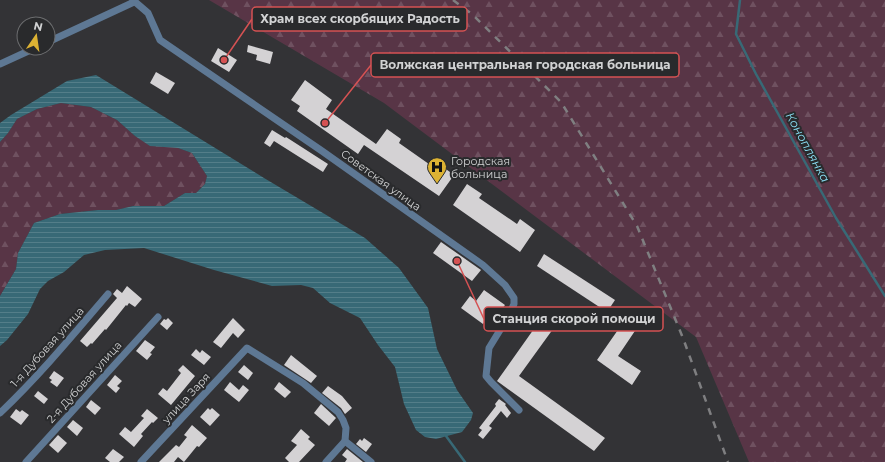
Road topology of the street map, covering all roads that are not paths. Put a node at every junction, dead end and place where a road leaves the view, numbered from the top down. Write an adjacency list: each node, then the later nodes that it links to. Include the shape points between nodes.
1 (134, 1): 2 (street); 7 (street, Советская улица, via 148,13 160,40 322,151 505,284 514,298 514,304 489,348 486,376)
2 (56, 38)
3 (18, 56): 4 (street)
4 (0, 64)
5 (108, 294): 8 (street, 1-я Дубовая улица, via 60,351)
6 (158, 316): 10 (street, 2-я Дубовая улица)
7 (519, 410)
8 (0, 413)
9 (345, 441): 11 (street, улица Заря, via 346,428 338,412 303,383 247,348); 12 (street); 13 (street)
10 (26, 462)
11 (141, 462)
12 (326, 462)
13 (371, 462)

